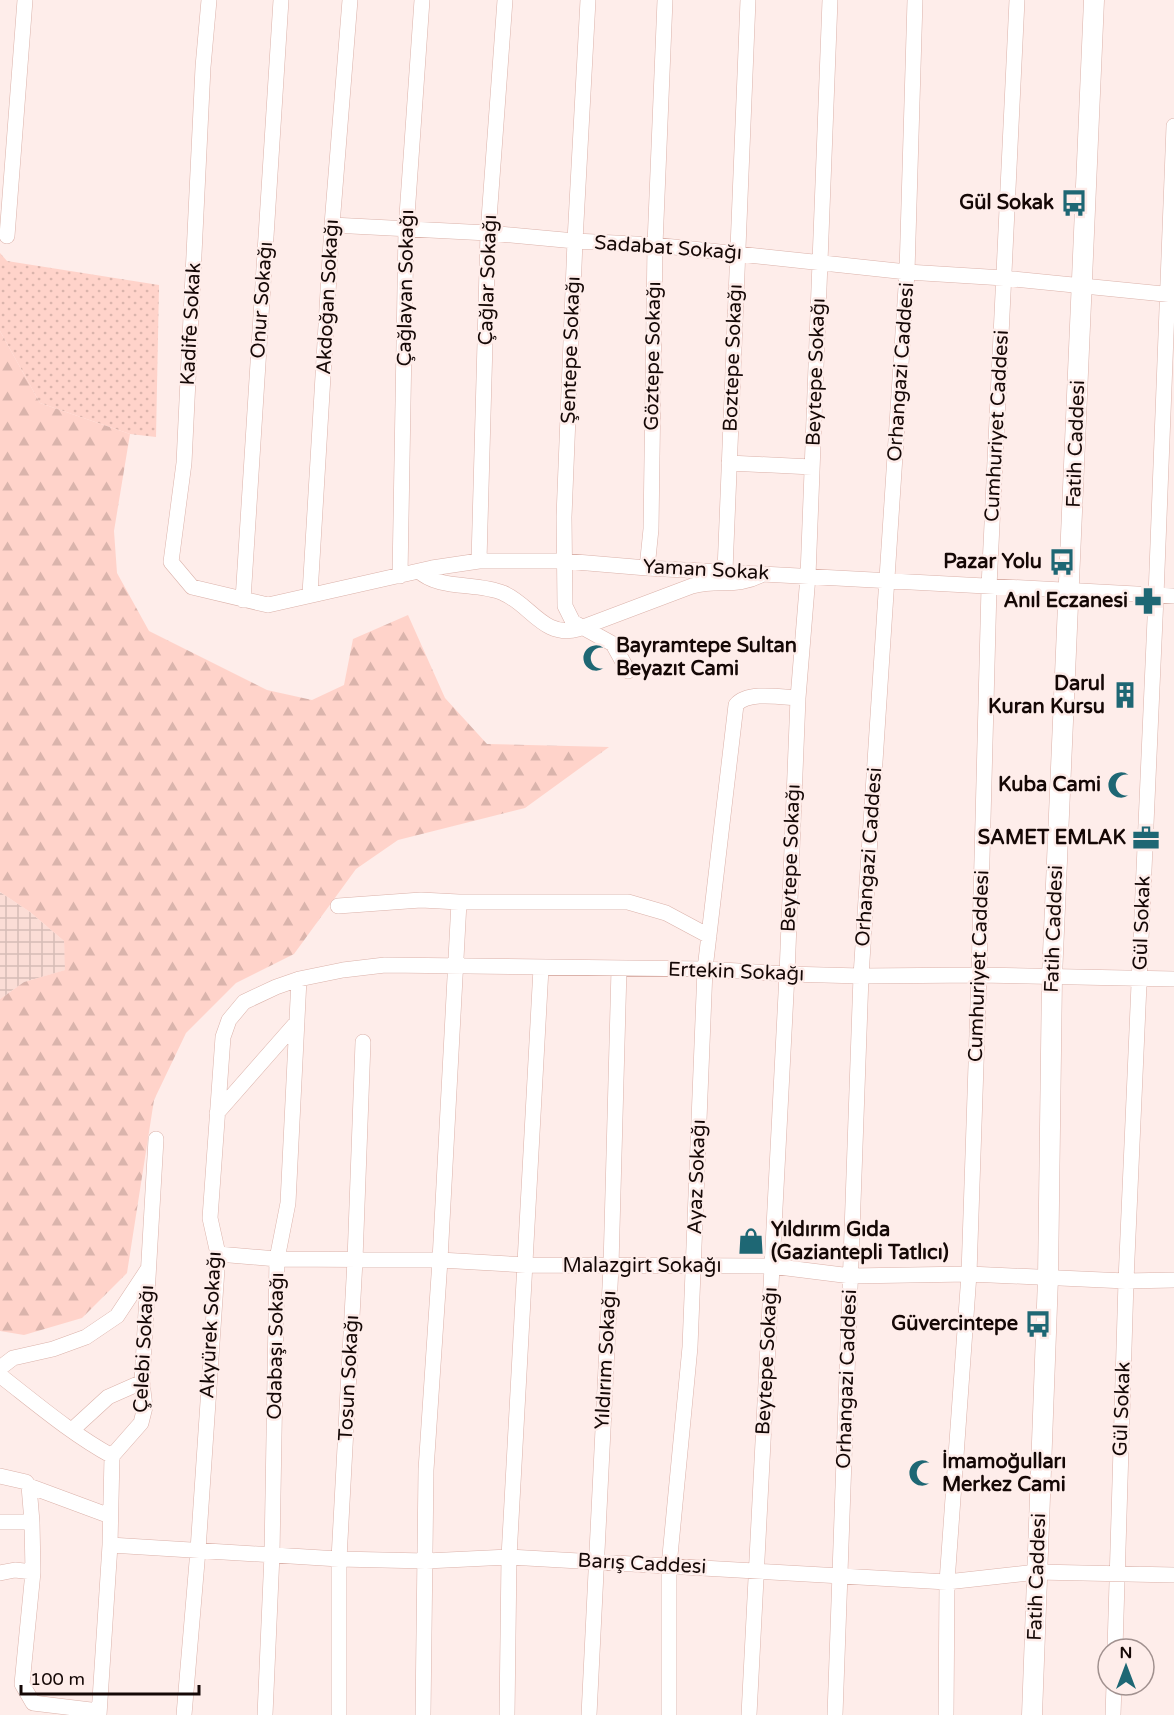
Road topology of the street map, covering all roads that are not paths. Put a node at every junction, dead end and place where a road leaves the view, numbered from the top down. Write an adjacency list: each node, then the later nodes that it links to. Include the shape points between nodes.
1 (25, 0): 18 (street)
2 (209, 0): 43 (street, Kadife Sokak, via 184,463 171,562 192,587)
3 (281, 0): 43 (street, Onur Sokağı)
4 (350, 0): 15 (street, Akdoğan Sokağı)
5 (422, 0): 16 (street, Çağlayan Sokağı)
6 (505, 0): 17 (street, Çağlar Sokağı)
7 (588, 0): 19 (street, Şentepe Sokağı)
8 (665, 0): 20 (street, Göztepe Sokağı)
9 (748, 0): 21 (street, Boztepe Sokağı)
10 (830, 0): 22 (street, Beytepe Sokağı)
11 (915, 0): 23 (street, Orhangazi Caddesi)
12 (1017, 0): 24 (street, Cumhuriyet Caddesi)
13 (1094, 0): 25 (main road, Fatih Caddesi)
14 (1174, 126): 26 (street, Gül Sokak)
15 (332, 225): 16 (street, Sadabat Sokağı); 40 (street, Akdoğan Sokağı)
16 (406, 230): 17 (street, Sadabat Sokağı); 35 (street, Çağlayan Sokağı)
17 (488, 233): 19 (street, Sadabat Sokağı); 29 (street, Çağlar Sokağı)
18 (7, 236)
19 (575, 241): 20 (street, Sadabat Sokağı); 30 (street, Şentepe Sokağı)
20 (655, 244): 21 (street, Sadabat Sokağı); 31 (street, Göztepe Sokağı, via 651,529)
21 (737, 253): 22 (street, Sadabat Sokağı); 27 (street, Boztepe Sokağı)
22 (820, 262): 23 (street, Sadabat Sokağı); 28 (street, Beytepe Sokağı)
23 (907, 272): 24 (street, Sadabat Sokağı); 37 (street, Orhangazi Caddesi)
24 (1004, 278): 25 (street, Sadabat Sokağı); 38 (street, Cumhuriyet Caddesi)
25 (1082, 287): 26 (street, Sadabat Sokağı); 39 (main road, Fatih Caddesi)
26 (1170, 295): 41 (street, Gül Sokak)
27 (729, 463): 28 (street); 33 (street, Boztepe Sokağı)
28 (812, 467): 36 (street, Beytepe Sokağı)
29 (479, 561): 30 (street, Yaman Sokak); 32 (street, Yaman Sokak)
30 (564, 561): 31 (street, Yaman Sokak); 44 (street, Şentepe Sokağı, via 565,606 573,622)
31 (647, 568): 33 (street, Yaman Sokak)
32 (419, 571): 35 (street, Yaman Sokak); 44 (street, via 425,578 439,582 486,587 507,594 554,630)
33 (725, 571): 34 (street, Yaman Sokak)
34 (764, 573): 36 (street, Yaman Sokak); 44 (street, via 749,582 692,585)
35 (400, 576): 40 (street, Yaman Sokak)
36 (808, 576): 37 (street, Yaman Sokak); 46 (street, Beytepe Sokağı)
37 (888, 580): 38 (street, Yaman Sokak); 56 (street, Orhangazi Caddesi)
38 (989, 587): 39 (street, Yaman Sokak); 55 (street, Cumhuriyet Caddesi)
39 (1070, 589): 41 (street, Yaman Sokak); 57 (main road, Fatih Caddesi)
40 (310, 594): 43 (street, Yaman Sokak, via 268,605)
41 (1156, 596): 42 (street, Yaman Sokak); 58 (street, Gül Sokak)
42 (1174, 596)
43 (243, 600)
44 (584, 627): 45 (street, Şentepe Sokağı, via 613,644)
45 (628, 671)
46 (798, 698): 49 (street, Ayaz Sokağı, via 749,696 736,705); 54 (street, Beytepe Sokağı)
47 (459, 902): 48 (street, via 421,900); 49 (street, via 628,902 666,913); 50 (street)
48 (338, 906)
49 (709, 936): 53 (street, Ayaz Sokağı)
50 (456, 966): 51 (street, Ertekin Sokağı); 59 (street, Ertekin Sokağı, via 385,965); 68 (street)
51 (541, 968): 52 (street, Ertekin Sokağı); 69 (street)
52 (619, 969): 53 (street, Ertekin Sokağı); 70 (street, Yıldırım Sokağı)
53 (705, 969): 54 (street, Ertekin Sokağı); 71 (street, Ayaz Sokağı)
54 (787, 974): 56 (street, Ertekin Sokağı); 72 (street, Beytepe Sokağı)
55 (979, 975): 56 (street, Ertekin Sokağı); 57 (street, Ertekin Sokağı); 74 (street, Cumhuriyet Caddesi)
56 (861, 976): 75 (street, Orhangazi Caddesi)
57 (1052, 977): 58 (street, Ertekin Sokağı); 76 (main road, Fatih Caddesi)
58 (1140, 978): 60 (street, Ertekin Sokağı); 78 (street, Gül Sokak)
59 (299, 979): 61 (street, Odabaşı Sokağı); 63 (street, Akyürek Sokağı, via 244,1002 229,1020 223,1037)
60 (1174, 979)
61 (297, 1022): 63 (street); 66 (street, Odabaşı Sokağı, via 288,1203)
62 (363, 1041): 67 (street, Tosun Sokağı)
63 (217, 1113): 65 (street, Akyürek Sokağı, via 210,1218)
64 (156, 1139): 73 (street, Çelebi Sokağı)
65 (218, 1254): 66 (street, Malazgirt Sokağı); 88 (street, Akyürek Sokağı)
66 (277, 1259): 67 (street, Malazgirt Sokağı); 89 (street, Odabaşı Sokağı)
67 (356, 1260): 68 (street, Malazgirt Sokağı); 91 (street, Tosun Sokağı)
68 (440, 1260): 69 (street, Malazgirt Sokağı); 92 (street, via 426,1470)
69 (526, 1265): 70 (street, Malazgirt Sokağı); 90 (street)
70 (611, 1266): 71 (street, Malazgirt Sokağı); 93 (street, Yıldırım Sokağı)
71 (693, 1266): 72 (street, Malazgirt Sokağı); 94 (street, Ayaz Sokağı, via 690,1347)
72 (771, 1266): 75 (street, Malazgirt Sokağı); 95 (street, Beytepe Sokağı)
73 (148, 1269): 79 (street, Çelebi Sokağı); 80 (street, Çelebi Sokağı, via 117,1316 86,1337 13,1358 0,1368 2,1377)
74 (969, 1274): 75 (street, Malazgirt Sokağı); 76 (street, Malazgirt Sokağı); 102 (street, Cumhuriyet Caddesi)
75 (851, 1276): 101 (street, Orhangazi Caddesi)
76 (1048, 1278): 78 (street, Malazgirt Sokağı); 97 (main road, Fatih Caddesi)
77 (1174, 1280): 78 (street, Malazgirt Sokağı)
78 (1126, 1281): 99 (street, Gül Sokak)
79 (142, 1382): 80 (street, via 108,1397); 81 (street, Çelebi Sokağı, via 145,1407 141,1423)
80 (72, 1430): 81 (street, Çelebi Sokağı)
81 (112, 1456): 84 (street)
82 (0, 1476): 83 (street)
83 (29, 1486): 84 (street); 86 (street)
84 (110, 1516): 87 (street)
85 (0, 1522): 86 (street)
86 (32, 1522): 96 (street)
87 (110, 1545): 88 (street, Barış Caddesi); 105 (street)
88 (198, 1550): 89 (street, Barış Caddesi); 106 (street, Akyürek Sokağı)
89 (272, 1554): 91 (street, Barış Caddesi); 107 (street, Odabaşı Sokağı)
90 (509, 1557): 92 (street, Barış Caddesi); 93 (street, Barış Caddesi); 110 (street)
91 (339, 1559): 92 (street, Barış Caddesi); 108 (street, Tosun Sokağı)
92 (426, 1561): 109 (street)
93 (597, 1562): 94 (street, Barış Caddesi); 111 (street, Yıldırım Sokağı)
94 (669, 1566): 95 (street, Barış Caddesi); 112 (street, Ayaz Sokağı)
95 (756, 1570): 101 (street, Barış Caddesi); 113 (street, Beytepe Sokağı)
96 (33, 1572): 98 (street); 105 (street, via 22,1684 33,1703)
97 (1036, 1572): 99 (street, Barış Caddesi); 102 (street, Barış Caddesi); 116 (main road, Fatih Caddesi)
98 (0, 1573)
99 (1118, 1574): 100 (street, Barış Caddesi); 103 (street, Gül Sokak)
100 (1174, 1575)
101 (840, 1576): 102 (street, Barış Caddesi); 114 (street, Orhangazi Caddesi)
102 (947, 1582): 115 (street, Cumhuriyet Caddesi)
103 (1115, 1637)
104 (1114, 1697): 117 (street)
105 (99, 1713)
106 (184, 1715)
107 (265, 1715)
108 (339, 1715)
109 (423, 1715)
110 (507, 1715)
111 (589, 1715)
112 (669, 1715)
113 (749, 1715)
114 (835, 1715)
115 (946, 1715)
116 (1032, 1715)
117 (1113, 1715)

